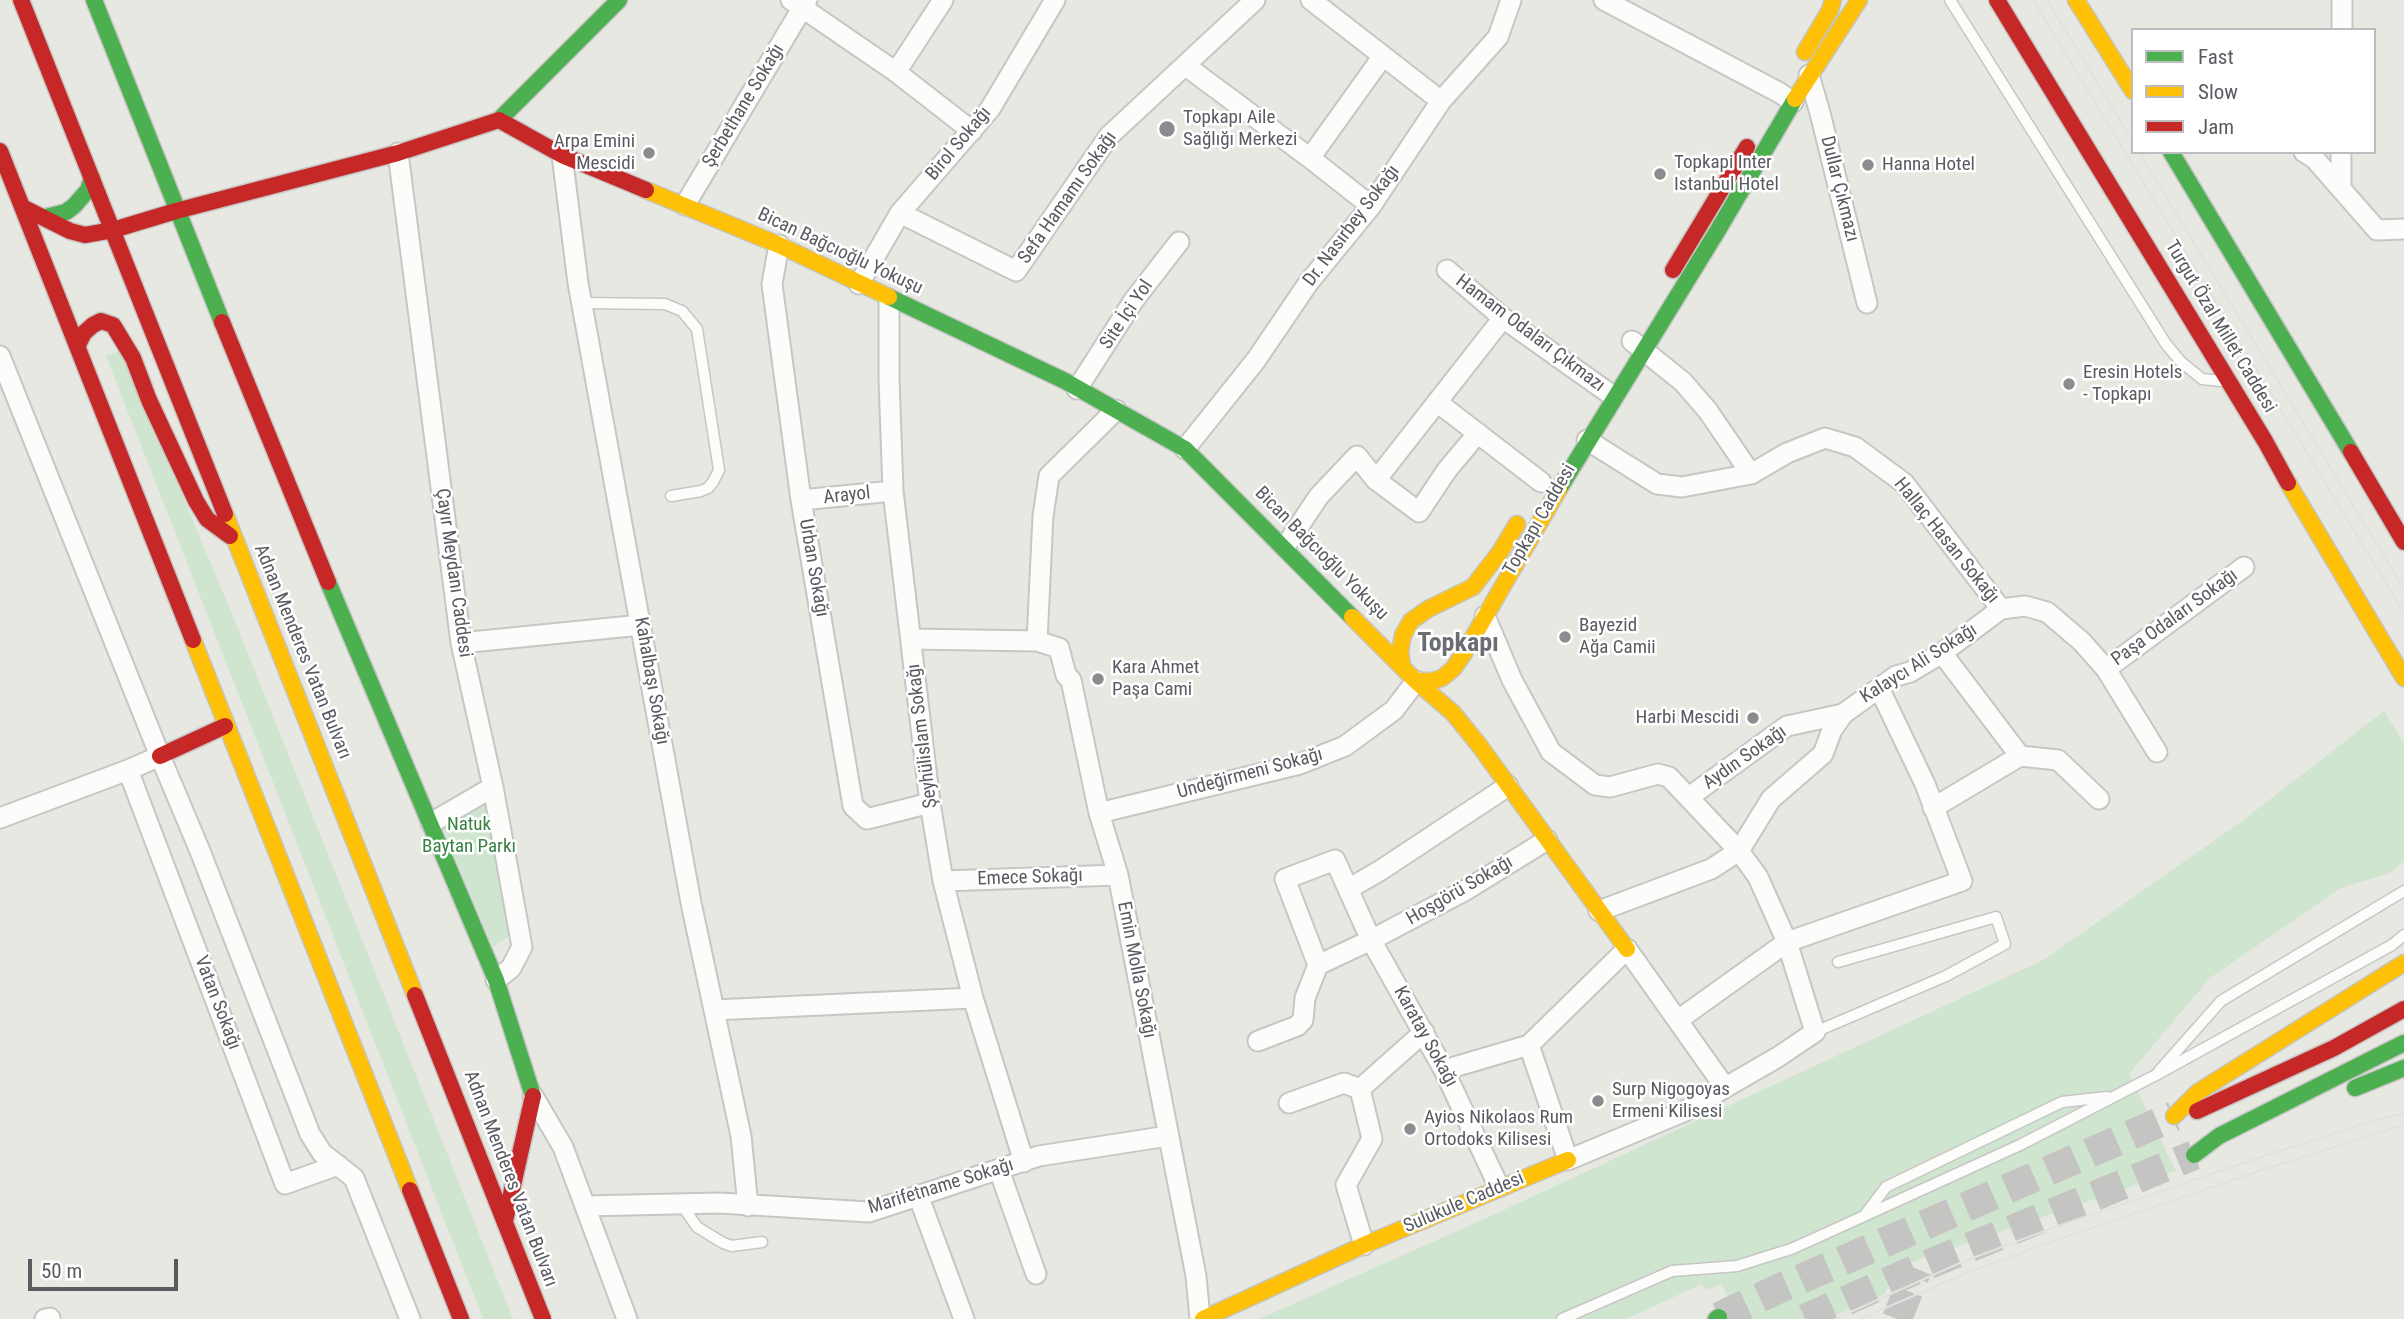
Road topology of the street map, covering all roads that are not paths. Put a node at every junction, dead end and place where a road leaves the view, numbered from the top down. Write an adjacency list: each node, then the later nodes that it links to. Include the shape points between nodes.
1 (22, 0): 36 (main road, Adnan Menderes Vatan Bulvarı)
2 (94, 0): 41 (main road)
3 (619, 0): 26 (main road)
4 (943, 0): 22 (street)
5 (1055, 0): 28 (street, Birol Sokağı)
6 (1255, 0): 21 (street)
7 (1311, 0): 20 (street)
8 (1511, 0): 25 (street, Dr. Nasırbey Sokağı, via 1498,37)
9 (1604, 0): 18 (street)
10 (1833, 0): 23 (main road, Topkapı Caddesi)
11 (1869, 0): 17 (main road)
12 (1950, 0): 59 (lane, via 2166,344 2202,379)
13 (1997, 0): 59 (main road, Turgut Özal Millet Caddesi)
14 (2076, 0): 24 (main road)
15 (2342, 0): 19 (street)
16 (800, 3): 22 (street); 38 (street, Şerbethane Sokağı)
17 (1857, 4): 23 (main road, Topkapı Caddesi)
18 (1637, 9): 23 (street)
19 (2342, 28)
20 (1383, 55): 25 (street); 35 (street)
21 (1186, 66): 35 (street); 42 (street, Sefa Hamamı Sokağı, via 1109,136 1016,271)
22 (896, 72): 28 (street)
23 (1789, 88): 53 (street, Dullar Çıkmazı, via 1820,113); 57 (main road, Topkapı Caddesi)
24 (2131, 88)
25 (1441, 101): 39 (street, Dr. Nasırbey Sokağı)
26 (499, 120): 30 (main road); 34 (main road, Bican Bağcıoğlu Yokuşu)
27 (1758, 129): 49 (main road)
28 (972, 131): 42 (street, Birol Sokağı)
29 (0, 151): 40 (main road)
30 (398, 153): 41 (main road); 82 (street, Çayır Meydanı Caddesi)
31 (2172, 154): 74 (main road)
32 (2307, 154): 37 (street)
33 (2341, 154): 37 (street)
34 (562, 155): 38 (main road, Bican Bağcıoğlu Yokuşu); 52 (street, Kahalbaşı Sokağı)
35 (1310, 158): 39 (street)
36 (92, 178): 43 (main road, via 74,206); 45 (main road, Adnan Menderes Vatan Bulvarı)
37 (2341, 187): 44 (street, via 2377,230)
38 (685, 205): 47 (main road, Bican Bağcıoğlu Yokuşu)
39 (1371, 206): 66 (street, Dr. Nasırbey Sokağı)
40 (22, 207): 43 (main road); 56 (main road)
41 (176, 212): 45 (main road); 103 (main road)
42 (900, 214): 50 (street, Birol Sokağı)
43 (46, 217): 45 (main road, via 85,235)
44 (2404, 229)
45 (113, 230): 73 (main road, Adnan Menderes Vatan Bulvarı)
46 (1179, 242): 60 (street, Site İçi Yol, via 1134,300)
47 (779, 245): 50 (main road, Bican Bağcıoğlu Yokuşu); 72 (street, Urban Sokağı, via 772,284)
48 (1447, 270): 55 (street, Hamam Odaları Çıkmazı)
49 (1666, 282)
50 (859, 284): 51 (main road, Bican Bağcıoğlu Yokuşu)
51 (889, 299): 60 (main road, Bican Bağcıoğlu Yokuşu); 70 (street, Şeyhülislam Sokağı)
52 (582, 303): 71 (lane, via 665,304 682,310 697,329 719,470 708,488); 79 (street, Kahalbaşı Sokağı)
53 (1867, 303)
54 (1646, 317): 57 (main road, Topkapı Caddesi)
55 (1503, 318): 61 (street, Hamam Odaları Çıkmazı); 62 (street)
56 (78, 345): 73 (main road, via 93,325 101,321 113,325 196,501 208,519); 90 (main road)
57 (1634, 347): 61 (main road, Topkapı Caddesi); 67 (street, via 1683,382)
58 (0, 356): 92 (street)
59 (2228, 382): 86 (main road, Turgut Özal Millet Caddesi)
60 (1077, 389): 63 (main road, Bican Bağcıoğlu Yokuşu)
61 (1603, 390): 65 (main road, Topkapı Caddesi)
62 (1437, 402): 64 (street); 68 (street)
63 (1116, 410): 66 (main road, Bican Bağcıoğlu Yokuşu); 81 (street, via 1049,476)
64 (1478, 433): 68 (street, via 1419,512); 69 (street)
65 (1587, 440): 67 (street, Hallaç Hasan Sokağı, via 1657,484 1682,487); 78 (main road, Topkapı Caddesi)
66 (1185, 449): 75 (main road, Bican Bağcıoğlu Yokuşu)
67 (1751, 474): 77 (street, Hallaç Hasan Sokağı, via 1825,438 1855,447 1904,483)
68 (1376, 480): 75 (street, via 1357,456 1319,496)
69 (1538, 488): 84 (main road, Topkapı Caddesi, via 1473,587 1411,621 1399,650)
70 (893, 491): 72 (street, Arayol); 80 (street, Şeyhülislam Sokağı)
71 (671, 496)
72 (801, 500): 99 (street, Urban Sokağı, via 853,806 867,819)
73 (236, 540): 149 (main road, Adnan Menderes Vatan Bulvarı)
74 (2404, 542)
75 (1285, 547): 84 (main road, Bican Bağcıoğlu Yokuşu)
76 (2244, 567): 85 (street, Paşa Odaları Sokağı)
77 (2001, 609): 83 (street, Kalaycı Ali Sokağı); 85 (street, via 2025,606 2046,612)
78 (1485, 616): 87 (main road, Topkapı Caddesi, via 1453,670 1432,681); 97 (street, via 1512,680 1551,752 1595,785 1609,787 1658,774 1669,777)
79 (641, 625): 82 (street); 121 (street, Kahalbaşı Sokağı)
80 (912, 639): 81 (street); 99 (street, Şeyhülislam Sokağı)
81 (1037, 641): 101 (street, Emin Molla Sokağı, via 1059,648 1071,680)
82 (461, 643): 96 (street, Çayır Meydanı Caddesi)
83 (1942, 653): 88 (street, Kalaycı Ali Sokağı); 93 (street)
84 (1402, 664): 87 (main road, Bican Bağcıoğlu Yokuşu)
85 (2106, 669): 91 (street)
86 (2404, 678)
87 (1416, 681): 95 (main road, via 1453,713); 101 (street, Undeğirmeni Sokağı, via 1394,710 1345,746 1300,764)
88 (1879, 688): 89 (street, Kalaycı Ali Sokağı); 100 (street)
89 (1843, 714): 97 (street, Aydın Sokağı, via 1787,726); 105 (street, Kalaycı Ali Sokağı, via 1823,754 1772,799)
90 (225, 726): 92 (main road); 154 (main road)
91 (2157, 752)
92 (160, 756): 94 (street); 141 (street, via 310,1134 322,1153)
93 (2020, 756): 98 (street, via 2058,760); 100 (street)
94 (128, 770): 102 (street); 141 (street, Vatan Sokağı, via 285,1184)
95 (1508, 786): 104 (main road); 108 (street)
96 (493, 787): 103 (street); 118 (street, Çayır Meydanı Caddesi, via 522,947 511,968)
97 (1689, 797): 105 (street)
98 (2099, 799)
99 (930, 803): 107 (street, Şeyhülislam Sokağı)
100 (1933, 808): 113 (street, via 1962,881)
101 (1100, 813): 106 (street, Emin Molla Sokağı)
102 (0, 818)
103 (431, 823): 118 (main road)
104 (1547, 840): 110 (main road); 112 (street, Hoşgörü Sokağı)
105 (1739, 851): 110 (street, via 1712,869); 113 (street, via 1758,877)
106 (1118, 875): 107 (street, Emece Sokağı); 138 (street, Emin Molla Sokağı)
107 (943, 881): 119 (street, Şeyhülislam Sokağı)
108 (1350, 888): 112 (street, Karatay Sokağı); 117 (street, Karatay Sokağı, via 1335,860 1286,878)
109 (2404, 891): 130 (lane, via 2221,1000)
110 (1599, 911): 114 (main road)
111 (2404, 934): 130 (lane)
112 (1371, 940): 117 (street, Hoşgörü Sokağı); 123 (street, Karatay Sokağı)
113 (1787, 942): 122 (street); 124 (street)
114 (1627, 949): 122 (street); 127 (street)
115 (1838, 962): 124 (lane, via 1996,918 2005,944 1946,976)
116 (2404, 963): 120 (main road, via 2198,1092 2175,1116 2278,1076)
117 (1318, 965): 125 (street, via 1305,998 1303,1020)
118 (496, 980): 134 (main road)
119 (973, 998): 121 (street); 140 (street, Şeyhülislam Sokağı)
120 (2404, 1009)
121 (714, 1010): 147 (street, Kahalbaşı Sokağı, via 741,1136)
122 (1678, 1020): 132 (street)
123 (1424, 1032): 129 (street, Karatay Sokağı); 133 (street)
124 (1815, 1032): 132 (street, Sulukule Caddesi)
125 (1258, 1041)
126 (2404, 1043): 137 (main road, via 2219,1136 2194,1155 2228,1146)
127 (1530, 1045): 129 (street); 139 (street)
128 (2404, 1068): 131 (main road, via 2338,1096)
129 (1444, 1070): 143 (street, Karatay Sokağı)
130 (2154, 1076): 135 (lane)
131 (2404, 1082)
132 (1724, 1086): 139 (street, Sulukule Caddesi, via 1683,1112)
133 (1360, 1089): 136 (street, via 1344,1083); 151 (street, via 1372,1139 1346,1185)
134 (533, 1096): 146 (street, via 563,1147); 149 (main road)
135 (2115, 1096): 148 (lane); 148 (lane, via 2062,1102 1886,1187)
136 (1289, 1103)
137 (2302, 1112)
138 (1168, 1136): 140 (street, Marifetname Sokağı); 158 (street, Emin Molla Sokağı)
139 (1568, 1160): 143 (main road, Sulukule Caddesi)
140 (1024, 1162): 142 (street, Marifetname Sokağı)
141 (338, 1165): 153 (street, via 354,1178)
142 (999, 1170): 144 (street, Marifetname Sokağı); 152 (street)
143 (1499, 1187): 151 (main road, Sulukule Caddesi)
144 (918, 1195): 147 (street, Marifetname Sokağı, via 869,1212); 157 (street)
145 (681, 1204): 146 (street, Marifetname Sokağı); 147 (street, Marifetname Sokağı); 150 (lane, via 697,1227 723,1243)
146 (585, 1206): 156 (street)
147 (748, 1206)
148 (1864, 1216): 159 (lane, via 1791,1250 1737,1266 1672,1271)
149 (505, 1222): 155 (main road, Adnan Menderes Vatan Bulvarı)
150 (762, 1242)
151 (1364, 1245): 158 (main road, Sulukule Caddesi)
152 (1036, 1274)
153 (410, 1319)
154 (461, 1319)
155 (543, 1319)
156 (627, 1319)
157 (964, 1319)
158 (1201, 1319)
159 (1562, 1319)

